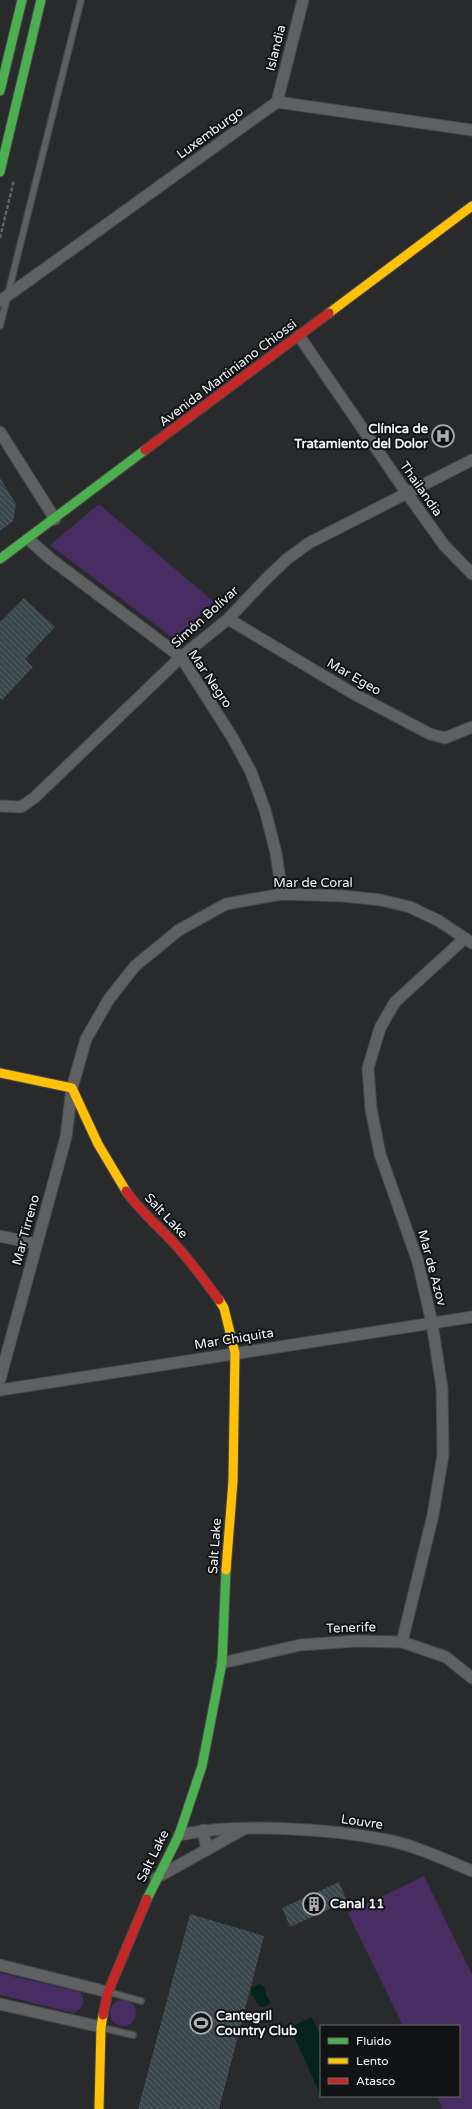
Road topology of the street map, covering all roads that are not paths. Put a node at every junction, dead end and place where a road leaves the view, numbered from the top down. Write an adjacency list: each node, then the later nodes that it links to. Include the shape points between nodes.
1 (22, 0): 5 (street)
2 (41, 0): 8 (street)
3 (81, 0): 10 (lane)
4 (303, 0): 6 (street, Islandia)
5 (0, 91)
6 (277, 102): 7 (street); 10 (street, Luxemburgo)
7 (472, 130)
8 (0, 172)
9 (472, 206): 12 (street, Avenida Martiniano Chiossi)
10 (3, 300): 11 (lane)
11 (0, 326)
12 (299, 336): 15 (street, Thailandia); 16 (street, Avenida Martiniano Chiossi)
13 (0, 432): 16 (street)
14 (472, 460): 15 (street, Simón Bolívar)
15 (406, 492): 19 (street, Thailandia, via 444,545); 20 (street, Simón Bolívar, via 309,543 266,579)
16 (55, 519): 17 (street, Avenida Martiniano Chiossi)
17 (28, 539): 18 (street, Avenida Martiniano Chiossi); 21 (street, Mar Negro)
18 (0, 559)
19 (472, 574)
20 (228, 618): 21 (street, Simón Bolívar); 22 (street, Mar Egeo, via 354,694 430,734 445,738)
21 (181, 657): 23 (street, Simón Bolívar, via 34,798 21,807); 24 (street, Mar Negro, via 251,772 274,845)
22 (472, 727)
23 (0, 806)
24 (282, 894): 25 (street, Mar de Coral, via 343,896 410,907); 27 (street, Mar de Coral, via 226,904 179,930 135,966 109,999 86,1039)
25 (469, 940): 31 (street, Mar de Azov, via 396,1002 380,1028 368,1068 371,1110 380,1154 418,1262)
26 (0, 1073): 27 (street)
27 (72, 1088): 29 (street, Mar Tirreno, via 66,1137); 32 (street, Salt Lake, via 98,1144 134,1203 173,1242 224,1308)
28 (0, 1236): 29 (street)
29 (37, 1244): 33 (street, Mar Tirreno)
30 (472, 1317): 31 (street, Mar Chiquita)
31 (432, 1323): 32 (street, Mar Chiquita); 35 (street, Mar de Azov, via 442,1388 443,1455 433,1516)
32 (235, 1353): 34 (street, Mar Chiquita); 36 (street, Salt Lake, via 233,1481)
33 (0, 1379)
34 (0, 1390)
35 (402, 1642): 36 (street, Tenerife, via 300,1644); 37 (street, Tenerife, via 446,1657)
36 (222, 1663): 40 (street, Salt Lake, via 202,1766)
37 (472, 1678)
38 (203, 1830): 39 (street, Louvre); 40 (street, Louvre); 41 (street)
39 (242, 1830): 41 (street); 42 (street, Louvre, via 322,1831 387,1840 428,1852)
40 (178, 1835): 43 (street, Salt Lake)
41 (207, 1850): 43 (street)
42 (472, 1871)
43 (156, 1878): 45 (street, Salt Lake)
44 (0, 1965): 45 (street)
45 (108, 1992): 46 (lane); 48 (street, Salt Lake)
46 (141, 2001)
47 (0, 2004): 48 (street)
48 (101, 2027): 49 (lane); 50 (street, Salt Lake)
49 (133, 2035)
50 (99, 2109)

